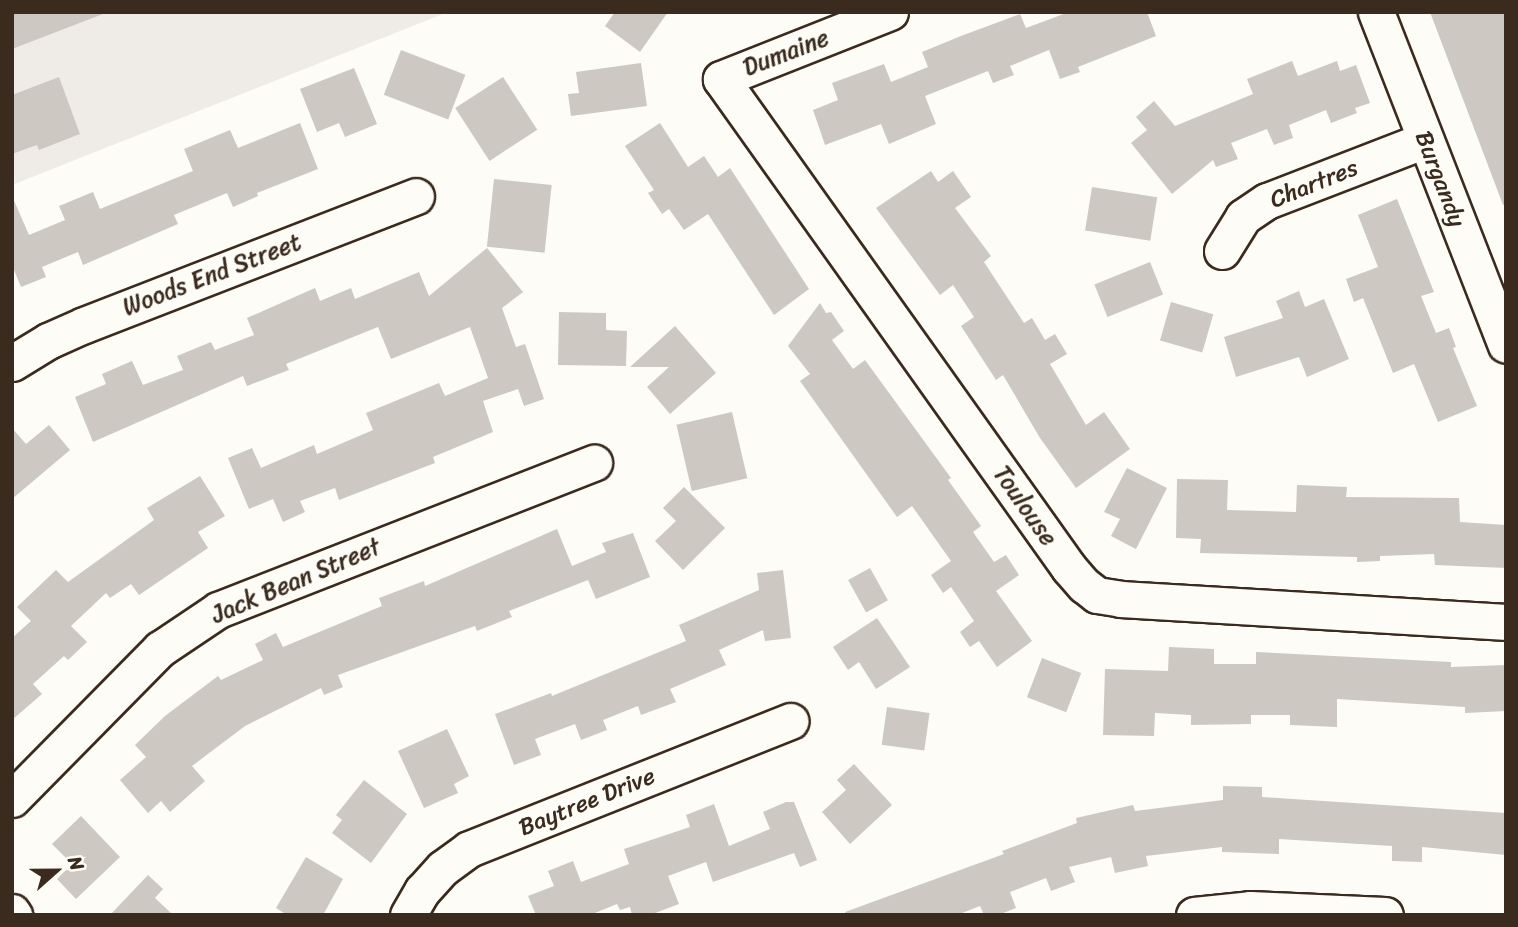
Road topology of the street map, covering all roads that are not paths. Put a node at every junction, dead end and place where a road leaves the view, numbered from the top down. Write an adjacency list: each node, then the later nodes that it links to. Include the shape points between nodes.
1 (891, 12): 3 (street, Dumaine)
2 (1376, 12): 4 (street, Burgandy)
3 (722, 79): 10 (street, Toulouse, via 1061,556 1097,595)
4 (1425, 140): 6 (street, Chartres, via 1267,201 1243,217); 7 (street, Burgandy)
5 (416, 196): 8 (street, Woods End Street, via 85,325)
6 (1222, 251)
7 (1506, 345)
8 (12, 363)
9 (594, 463): 12 (street, Jack Bean Street, via 218,610 160,649)
10 (1506, 622)
11 (790, 721): 13 (street, Baytree Drive, via 469,849 443,868)
12 (12, 799)
13 (408, 915)
14 (1194, 915): 15 (street, via 1250,909)
15 (1385, 915)

